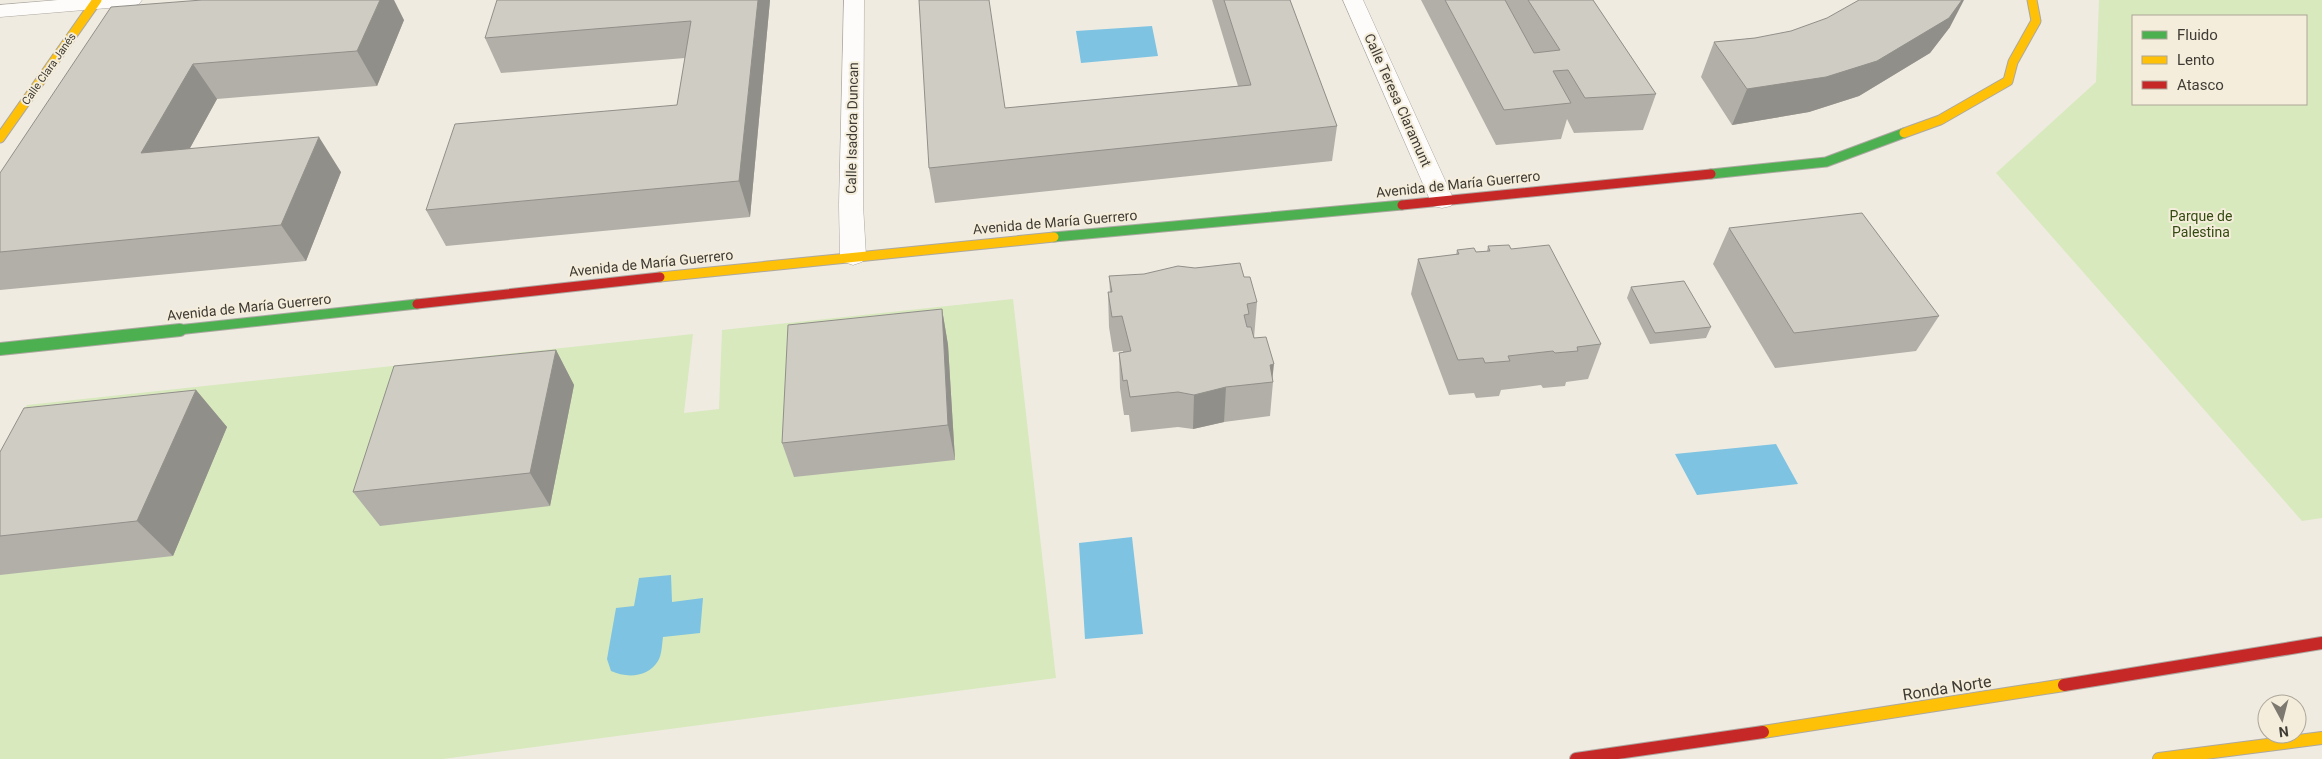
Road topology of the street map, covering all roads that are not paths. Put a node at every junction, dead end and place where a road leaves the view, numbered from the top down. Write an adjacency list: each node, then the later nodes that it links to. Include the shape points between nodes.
1 (132, 0): 5 (street)
2 (854, 0): 9 (street, Calle Isadora Duncan)
3 (1354, 0): 8 (street, Calle Teresa Claramunt)
4 (2032, 0): 8 (street, Avenida de María Guerrero, via 2036,21 2013,62 2008,81 1940,120 1826,162)
5 (96, 2): 6 (street); 7 (street, Calle Clara Janés)
6 (0, 10)
7 (0, 138)
8 (1442, 200): 9 (street, Avenida de María Guerrero)
9 (853, 256): 10 (street, Avenida de María Guerrero)
10 (0, 349)
11 (2322, 643): 13 (street, Ronda Norte, via 1912,711)
12 (2320, 739): 14 (street)
13 (1576, 759)
14 (2159, 759)

